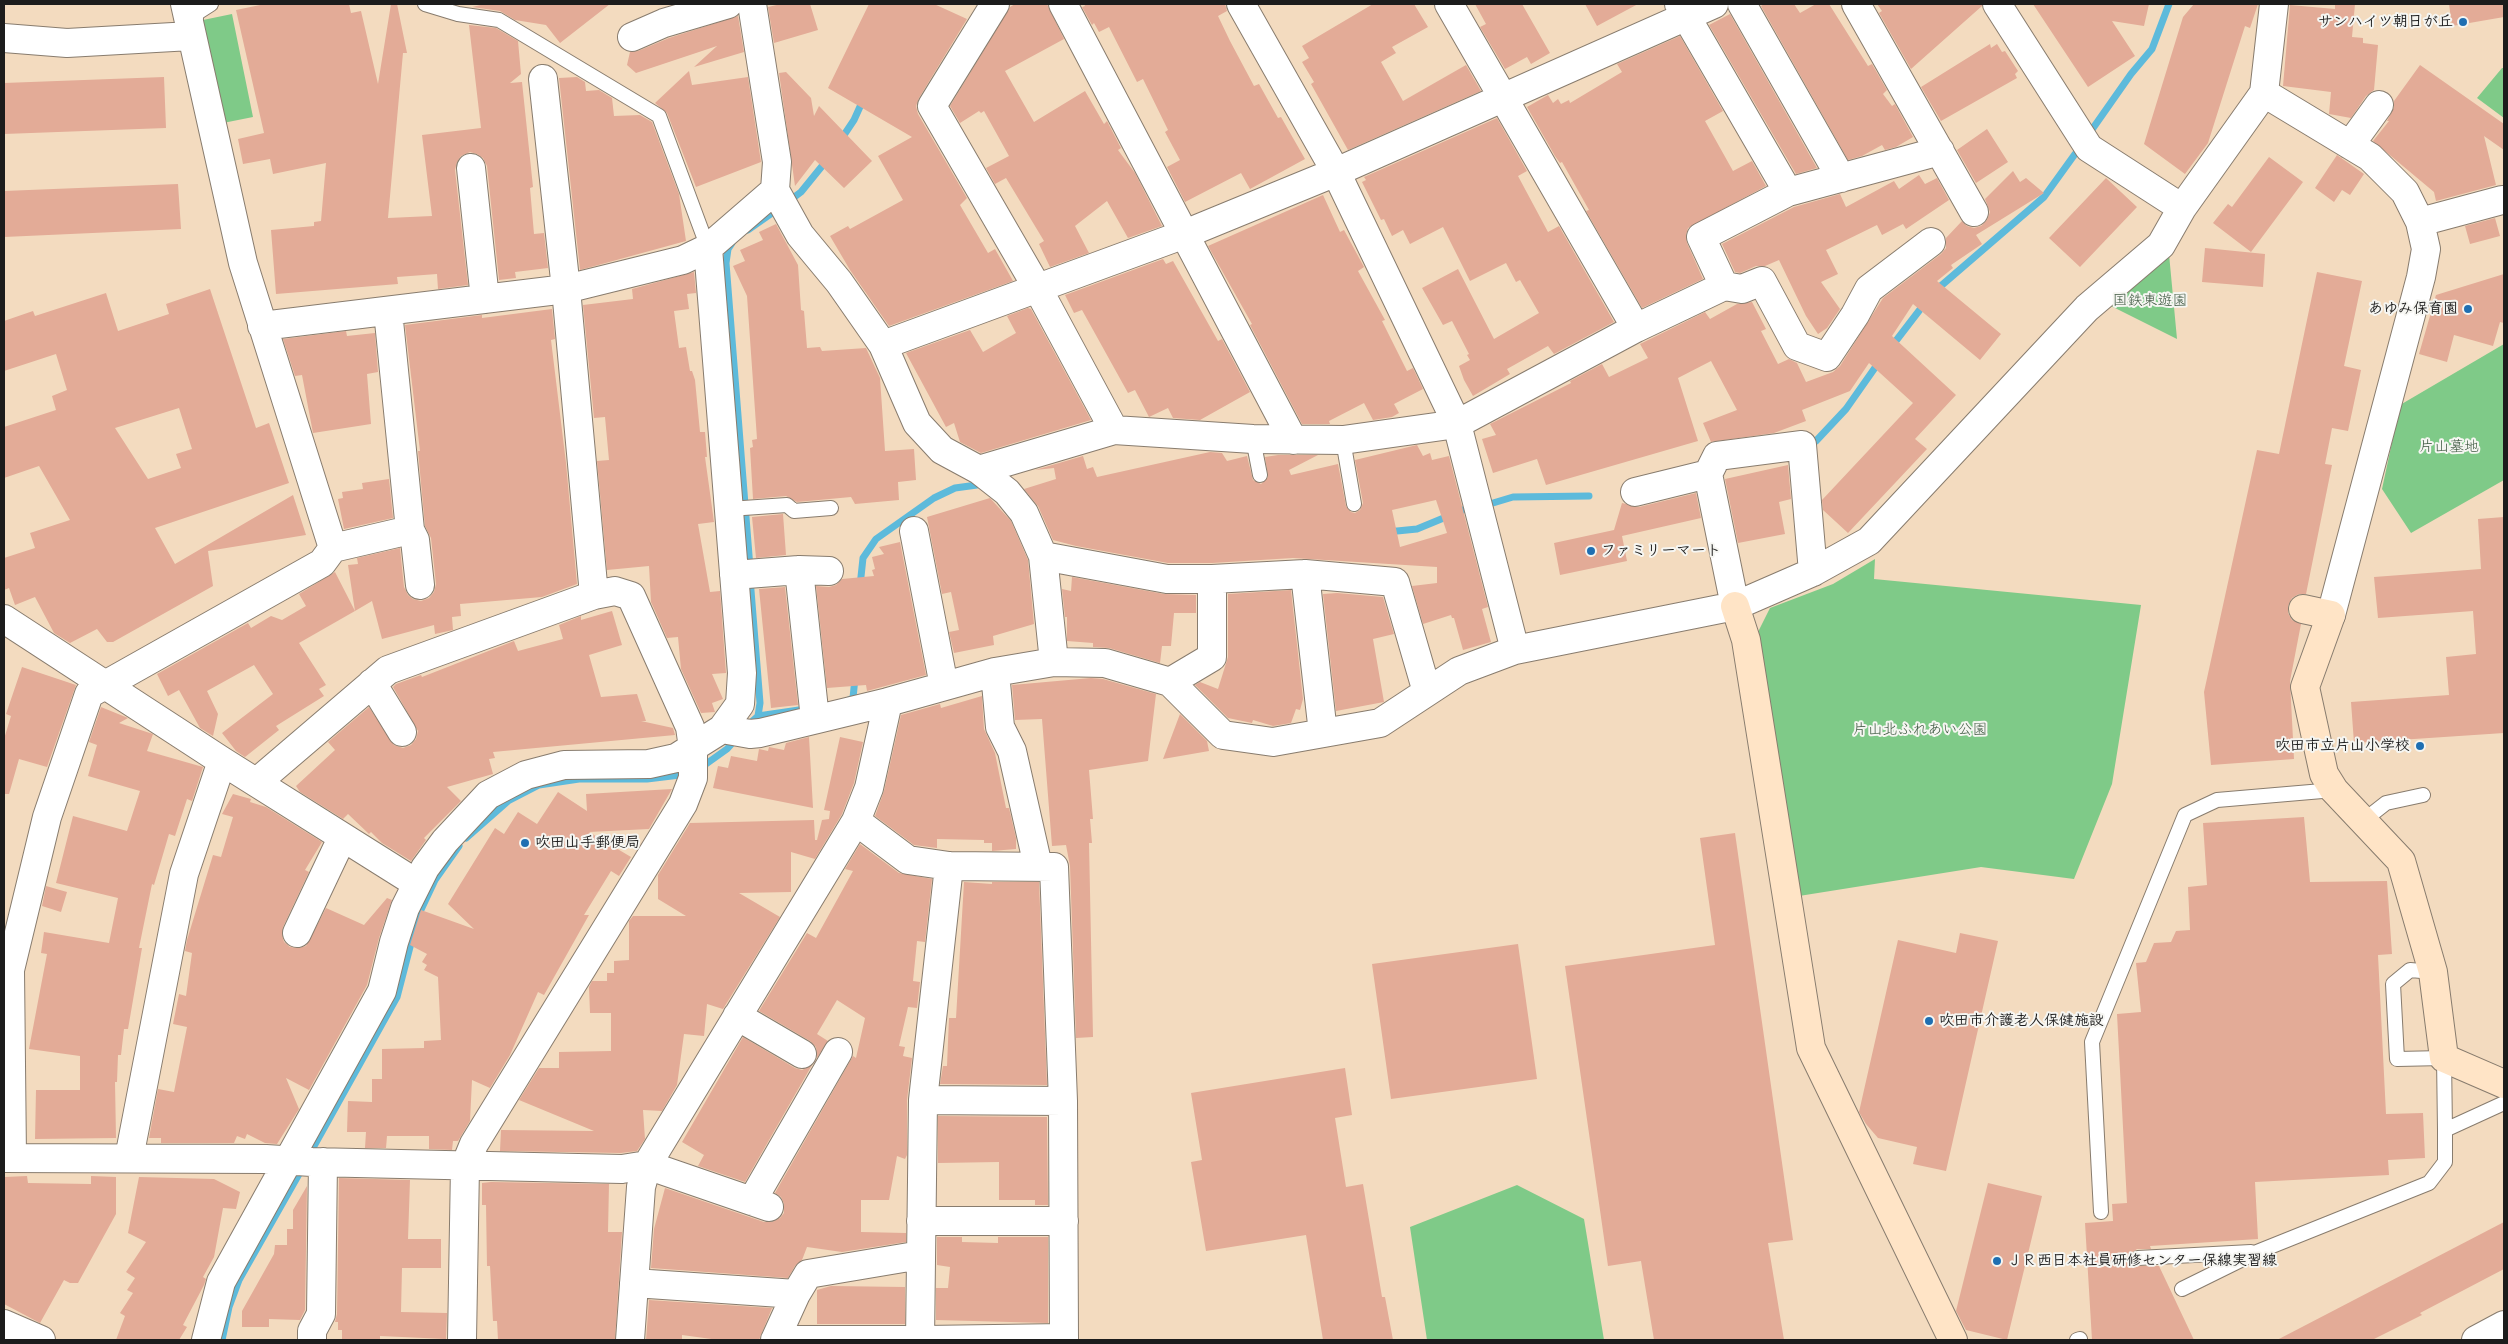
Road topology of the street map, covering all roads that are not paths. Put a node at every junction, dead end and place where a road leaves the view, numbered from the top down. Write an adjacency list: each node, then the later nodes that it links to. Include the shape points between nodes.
1 (185, 4): 16 (street)
2 (211, 4): 16 (lane, via 197,13)
3 (425, 4): 36 (lane, via 458,14 499,20 659,116)
4 (728, 4): 18 (street, via 664,24)
5 (752, 4): 29 (street)
6 (995, 4): 39 (street, via 932,106)
7 (1063, 4): 34 (street)
8 (1241, 4): 26 (street)
9 (1449, 4): 21 (street)
10 (1714, 4): 15 (street)
11 (1742, 4): 27 (street)
12 (1856, 4): 24 (street)
13 (1997, 4): 31 (street, via 2089,148)
14 (2274, 4): 20 (street)
15 (1683, 10): 21 (street); 28 (street)
16 (191, 36): 17 (street, via 67,44); 42 (street, via 243,263)
17 (4, 38)
18 (632, 38)
19 (543, 79): 38 (street)
20 (2264, 93): 23 (street); 31 (street)
21 (1503, 97): 26 (street); 43 (street)
22 (2378, 105): 23 (street)
23 (2350, 145): 33 (street, via 2370,157 2404,192)
24 (1940, 151): 27 (street); 32 (street)
25 (472, 168): 40 (street)
26 (1336, 172): 34 (street); 45 (street)
27 (1841, 178): 28 (street)
28 (1788, 192): 37 (street, via 1701,237)
29 (782, 200): 36 (street); 44 (street, via 800,235 839,282)
30 (2502, 200): 33 (street)
31 (2182, 208): 63 (street, via 2161,245 2087,308 1869,541)
32 (1974, 212)
33 (2420, 222): 71 (street, via 2426,249 2421,277)
34 (1185, 234): 39 (street); 48 (street)
35 (1931, 242): 37 (street, via 1869,289 1827,357 1797,346 1762,281 1742,289)
36 (708, 248): 38 (street, via 683,260); 55 (street)
37 (1724, 286): 43 (street)
38 (566, 289): 40 (street); 68 (street)
39 (1038, 289): 44 (street); 46 (street)
40 (485, 299): 41 (street)
41 (388, 311): 42 (street); 57 (street)
42 (262, 326): 59 (street)
43 (1636, 328): 45 (street)
44 (883, 345): 50 (street, via 917,424 942,450)
45 (1457, 424): 49 (street); 73 (street)
46 (1114, 430): 47 (street); 50 (street)
47 (1252, 439): 48 (street); 52 (lane)
48 (1293, 440): 49 (street)
49 (1343, 440): 54 (lane)
50 (979, 470): 60 (street, via 1007,492 1024,513)
51 (1708, 474): 53 (street); 63 (street, via 1717,456 1802,445); 69 (street)
52 (1260, 475)
53 (1635, 492)
54 (1354, 504)
55 (741, 508): 56 (lane, via 787,505 794,511); 64 (street)
56 (831, 508)
57 (410, 530): 59 (street); 67 (street, via 415,540)
58 (914, 530): 79 (street)
59 (333, 548): 78 (street, via 322,563)
60 (1043, 556): 66 (street, via 1166,579); 74 (street)
61 (799, 570): 62 (street); 64 (street); 82 (street)
62 (829, 571)
63 (1813, 572): 69 (street)
64 (747, 574): 83 (street, via 742,689)
65 (1305, 574): 66 (street); 80 (street, via 1395,582); 85 (street)
66 (1212, 579): 76 (street, via 1212,657)
67 (420, 585)
68 (594, 595): 77 (street, via 388,670); 86 (street, via 615,591 631,596 690,727)
69 (1735, 606): 73 (street); 134 (street, via 1746,640 1811,1048)
70 (2304, 609): 71 (street)
71 (2331, 616): 89 (street, via 2305,687 2324,774)
72 (4, 619): 78 (street)
73 (1515, 650): 80 (street, via 1459,671)
74 (1054, 662): 75 (street); 76 (street, via 1105,663)
75 (995, 672): 79 (street); 95 (street, via 1000,727 1012,752)
76 (1170, 682): 85 (street, via 1223,735 1273,742)
77 (372, 684): 84 (street); 88 (street)
78 (104, 685): 87 (street); 108 (street, via 89,694 50,809 10,970)
79 (944, 686): 81 (street)
80 (1427, 692): 85 (street, via 1380,723)
81 (888, 702): 82 (street); 91 (street, via 869,788)
82 (814, 719): 83 (street)
83 (735, 731): 86 (street)
84 (402, 732)
85 (1323, 733)
86 (693, 748): 96 (street, via 666,762 564,764 526,775 488,795 474,808 445,841); 112 (street, via 692,785 683,804 474,1144)
87 (222, 761): 88 (street); 109 (street, via 184,874)
88 (257, 782): 93 (street)
89 (2334, 790): 92 (street); 113 (lane, via 2217,800 2185,815 2092,1042)
90 (2423, 795): 92 (lane, via 2386,803)
91 (856, 821): 94 (street, via 908,860); 99 (street)
92 (2363, 821): 98 (street, via 2401,861)
93 (342, 838): 96 (street); 97 (street)
94 (949, 866): 95 (street); 104 (street)
95 (1038, 866): 105 (street, via 1054,867)
96 (416, 883): 110 (street, via 397,930 382,991)
97 (297, 933)
98 (2433, 972): 102 (street); 102 (lane, via 2410,970 2393,984 2397,1059)
99 (738, 1016): 101 (street); 111 (street)
100 (838, 1052): 111 (street, via 760,1204)
101 (802, 1054)
102 (2444, 1058): 103 (street); 107 (lane)
103 (2504, 1084)
104 (923, 1100): 105 (street); 114 (street)
105 (1063, 1101): 115 (street)
106 (2504, 1103): 107 (lane)
107 (2445, 1130): 116 (lane, via 2445,1162 2430,1183)
108 (8, 1158): 109 (street)
109 (129, 1158): 110 (street)
110 (305, 1161): 112 (street); 126 (street, via 221,1282); 127 (street, via 321,1314 312,1331)
111 (647, 1165): 112 (street, via 622,1169); 119 (street, via 641,1187)
112 (465, 1166): 128 (street)
113 (2101, 1212)
114 (921, 1221): 115 (street); 117 (street)
115 (1064, 1221): 124 (street)
116 (2257, 1252): 118 (lane); 120 (lane)
117 (921, 1255): 121 (street, via 808,1274); 132 (street)
118 (2138, 1258)
119 (634, 1283): 121 (street); 129 (street)
120 (2182, 1289)
121 (796, 1294): 130 (street)
122 (4, 1324): 125 (street)
123 (2504, 1325): 135 (street)
124 (1064, 1339): 133 (street)
125 (41, 1340)
126 (206, 1340)
127 (312, 1340)
128 (462, 1340)
129 (630, 1340)
130 (775, 1340): 131 (street)
131 (905, 1340)
132 (920, 1340)
133 (925, 1340)
134 (1953, 1340)
135 (2476, 1340)

